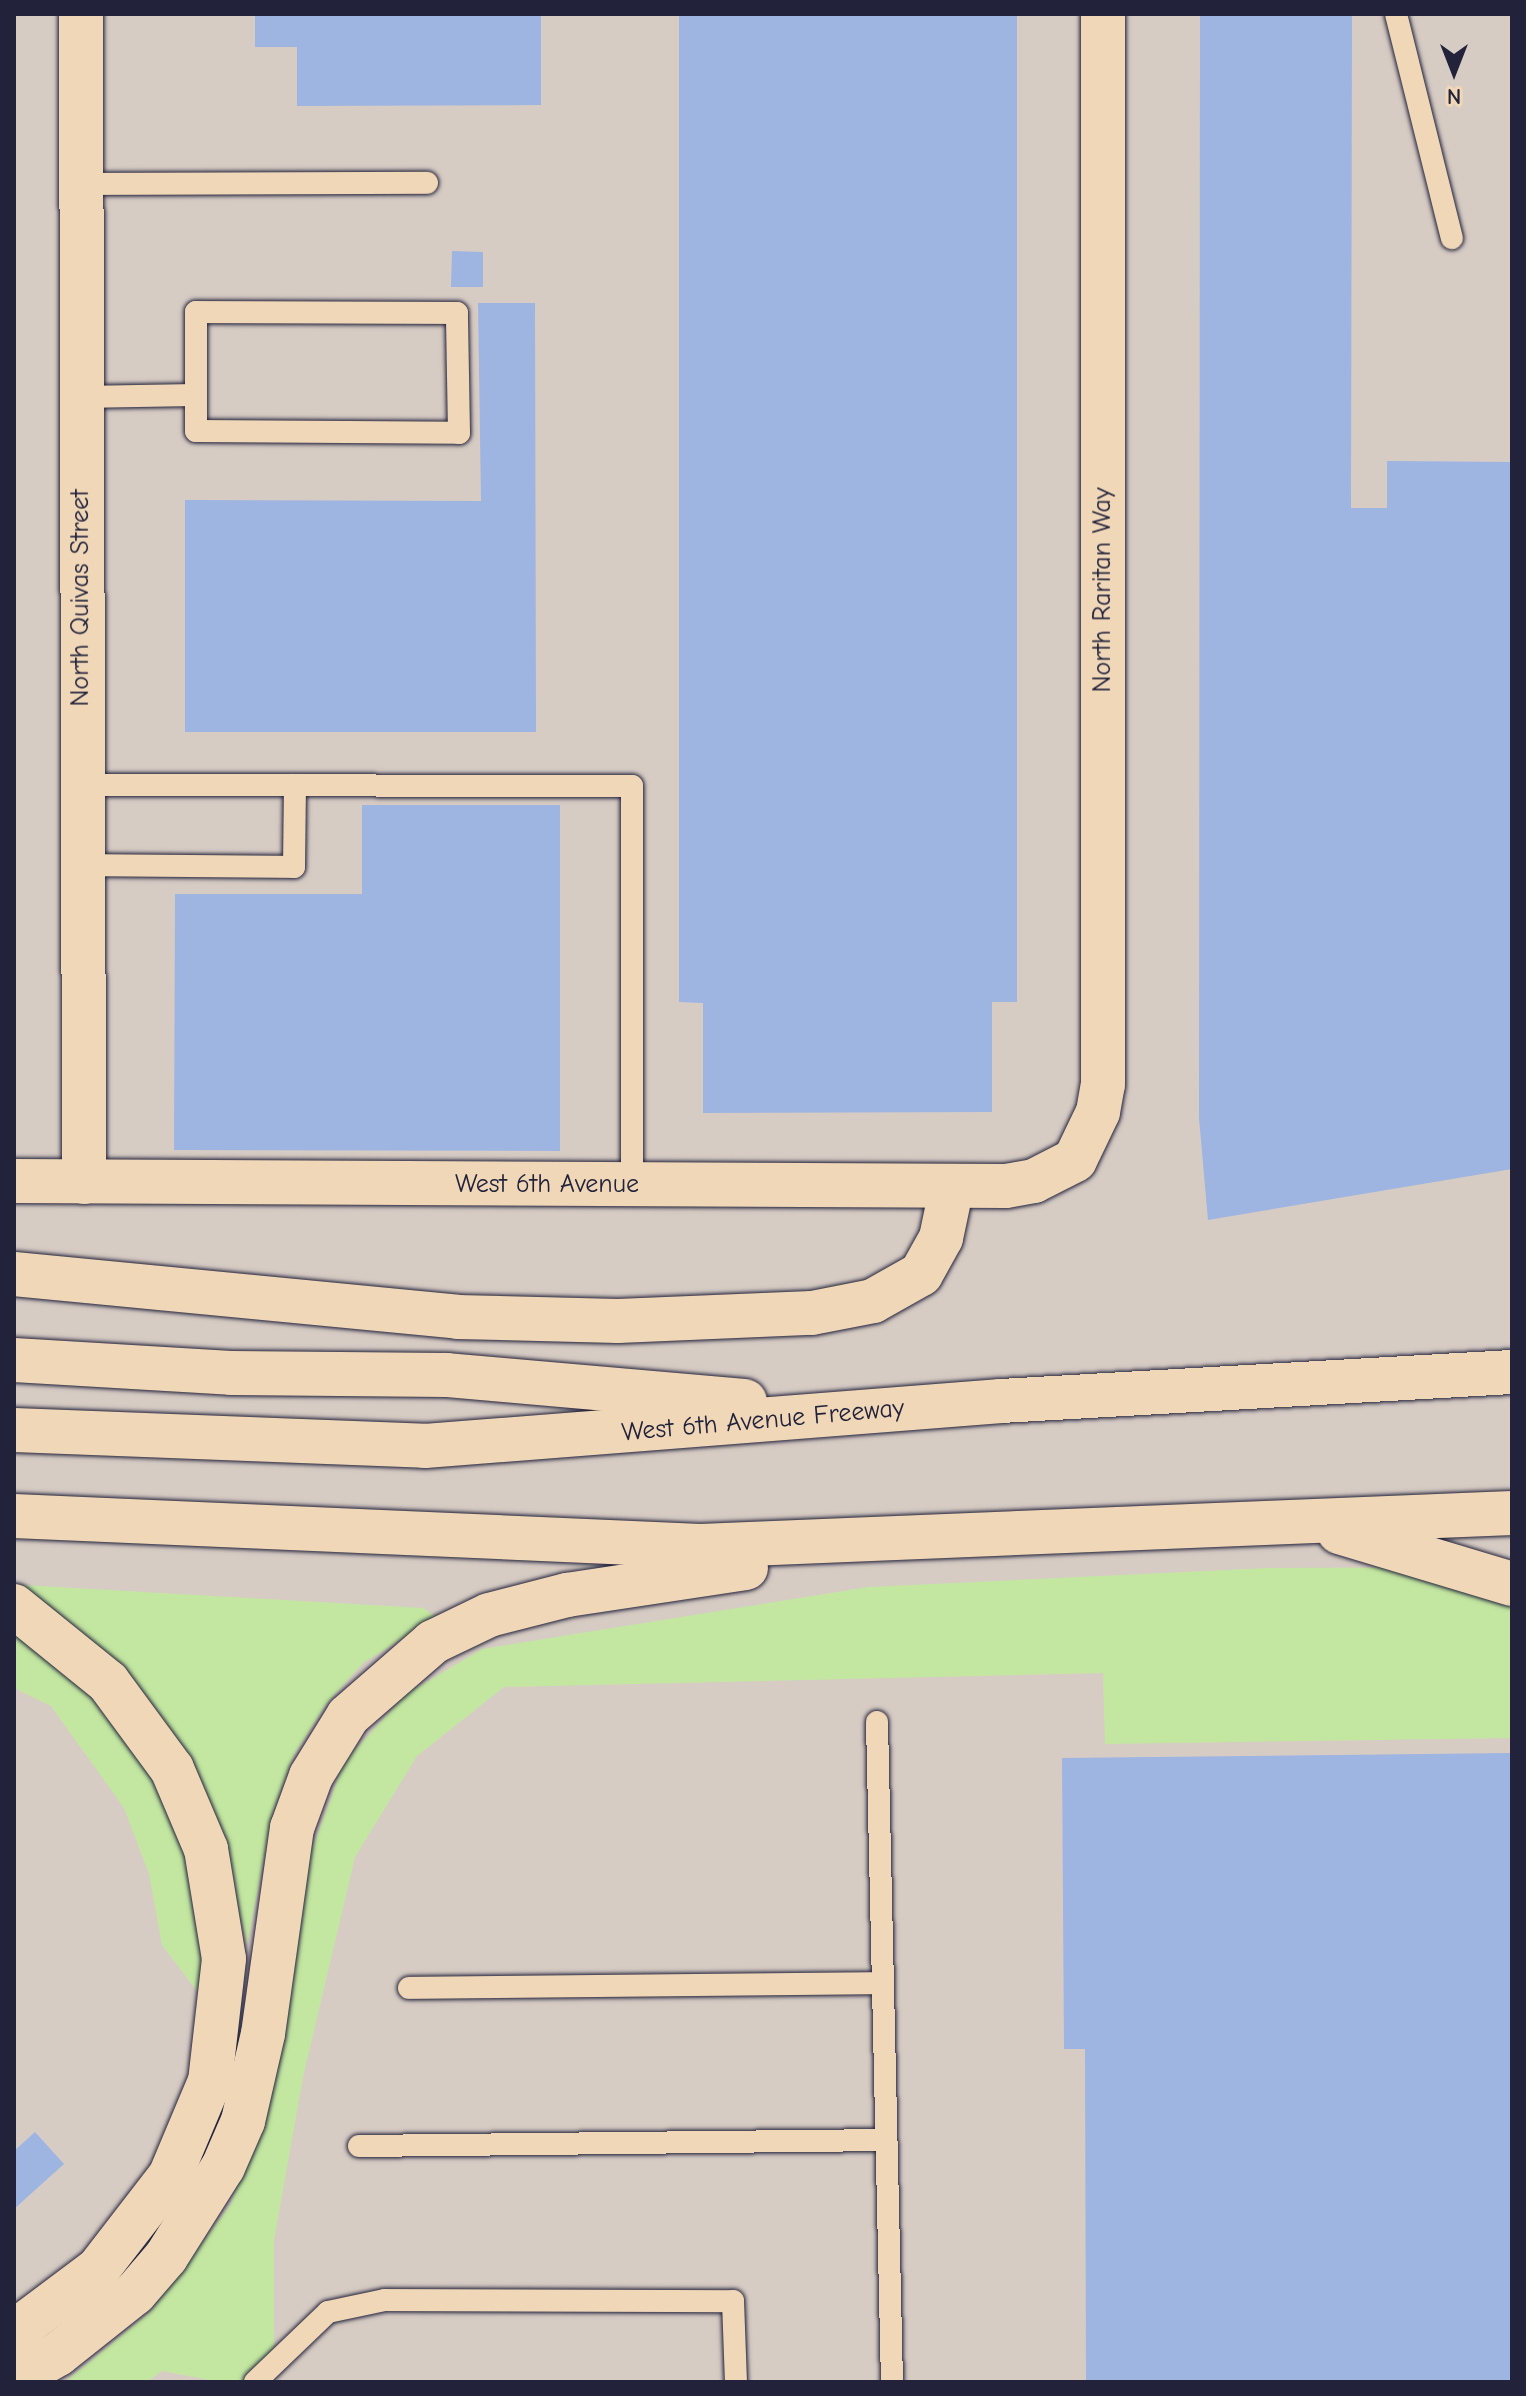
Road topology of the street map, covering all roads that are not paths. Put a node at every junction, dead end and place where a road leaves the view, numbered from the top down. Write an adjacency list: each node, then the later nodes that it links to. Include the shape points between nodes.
1 (81, 14): 5 (main road, North Quivas Street)
2 (1103, 14): 12 (main road, North Raritan Way, via 1103,1085 1098,1112)
3 (1396, 14): 6 (lane)
4 (427, 183): 5 (lane)
5 (83, 184): 8 (main road, North Quivas Street)
6 (1452, 238)
7 (196, 395): 7 (lane, via 196,431 459,433 457,313 196,312); 8 (lane)
8 (80, 397): 9 (main road, North Quivas Street)
9 (82, 785): 10 (lane); 11 (main road, North Quivas Street)
10 (295, 785): 11 (lane, via 294,867); 15 (lane, via 632,786)
11 (83, 865): 14 (main road, North Quivas Street)
12 (1075, 1160): 16 (main road, West 6th Avenue, via 1034,1181)
13 (14, 1181): 14 (main road, West 6th Avenue)
14 (84, 1182): 15 (main road, West 6th Avenue)
15 (632, 1185): 16 (main road, West 6th Avenue)
16 (952, 1186): 17 (main road, via 941,1238 921,1274 873,1301 812,1313 618,1321 457,1317)
17 (14, 1274)
18 (14, 1360): 20 (main road, via 231,1373 447,1375)
19 (1512, 1372): 20 (main road, West 6th Avenue Freeway)
20 (895, 1408): 21 (main road, West 6th Avenue Freeway, via 425,1446)
21 (14, 1430)
22 (1512, 1513): 24 (main road)
23 (14, 1516): 25 (main road, via 700,1546)
24 (1310, 1523): 25 (main road); 26 (main road)
25 (923, 1542): 34 (main road, via 525,1605 433,1642 370,1692 330,1742 292,1828 263,2034 243,2121 223,2167 166,2257 135,2293 68,2346)
26 (1512, 1584)
27 (14, 1606): 33 (main road, via 108,1682 172,1769 206,1849 224,1959 210,2081 170,2176 98,2269)
28 (877, 1722): 29 (lane)
29 (883, 1983): 30 (lane); 31 (lane)
30 (409, 1988)
31 (886, 2140): 32 (lane); 37 (lane)
32 (359, 2146)
33 (14, 2332)
34 (14, 2379)
35 (255, 2382): 36 (lane, via 328,2312 385,2300 733,2301)
36 (736, 2382)
37 (892, 2382)

